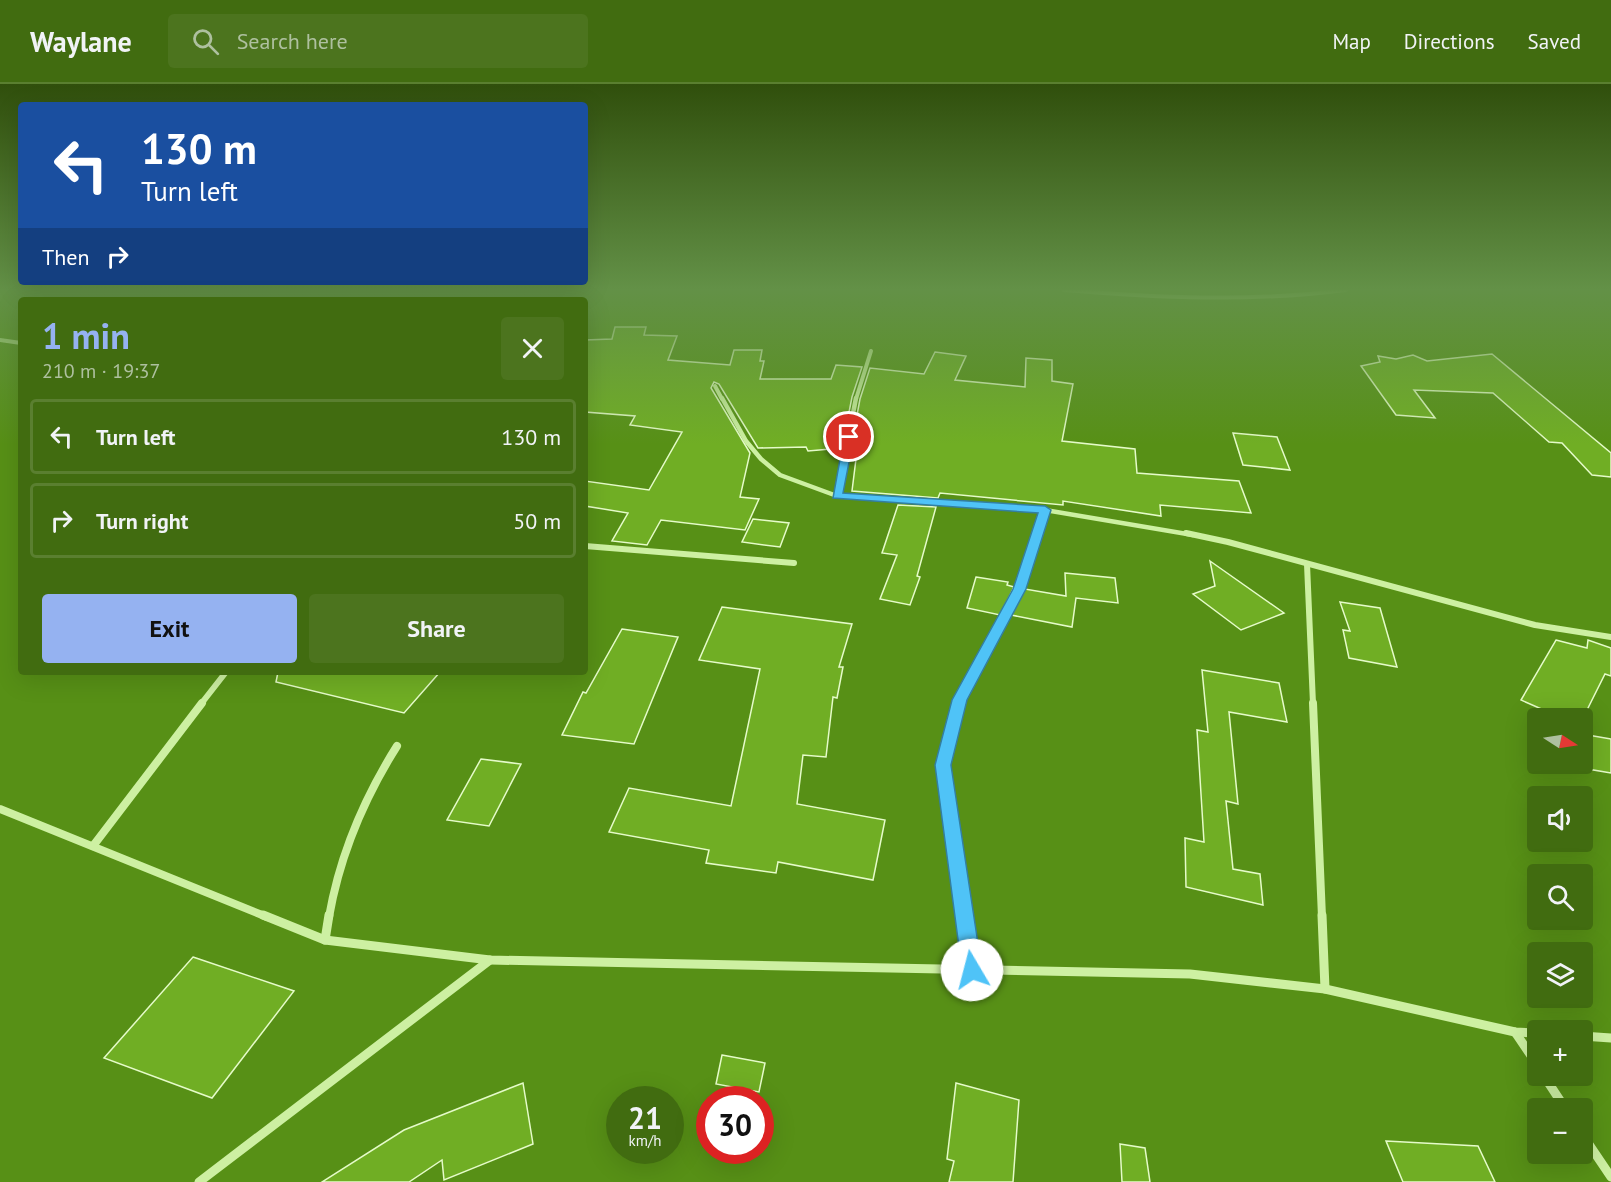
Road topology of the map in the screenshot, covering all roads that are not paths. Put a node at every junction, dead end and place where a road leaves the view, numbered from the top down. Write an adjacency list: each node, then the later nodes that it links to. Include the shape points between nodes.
1 (871, 351): 3 (street, via 858,388)
2 (715, 386): 3 (street, via 746,441 761,459 780,475)
3 (837, 496): 4 (street)
4 (1045, 510): 7 (street, via 1152,526); 15 (street, via 1019,589 960,700 943,765)
5 (588, 546): 6 (street)
6 (794, 563)
7 (1306, 564): 8 (street, via 1535,625); 16 (street)
8 (1611, 637)
9 (224, 675): 12 (street)
10 (397, 746): 13 (street, via 370,786 354,820 341,857)
11 (0, 808): 12 (street)
12 (93, 846): 13 (street)
13 (325, 940): 14 (street)
14 (490, 960): 15 (street); 24 (street)
15 (972, 970): 16 (street, via 1190,975)
16 (1325, 989): 17 (street)
17 (1515, 1032): 18 (street); 21 (street)
18 (1527, 1033)
19 (1593, 1037): 20 (street)
20 (1611, 1038)
21 (1527, 1050)
22 (1593, 1150): 23 (street)
23 (1611, 1177)
24 (199, 1182)

